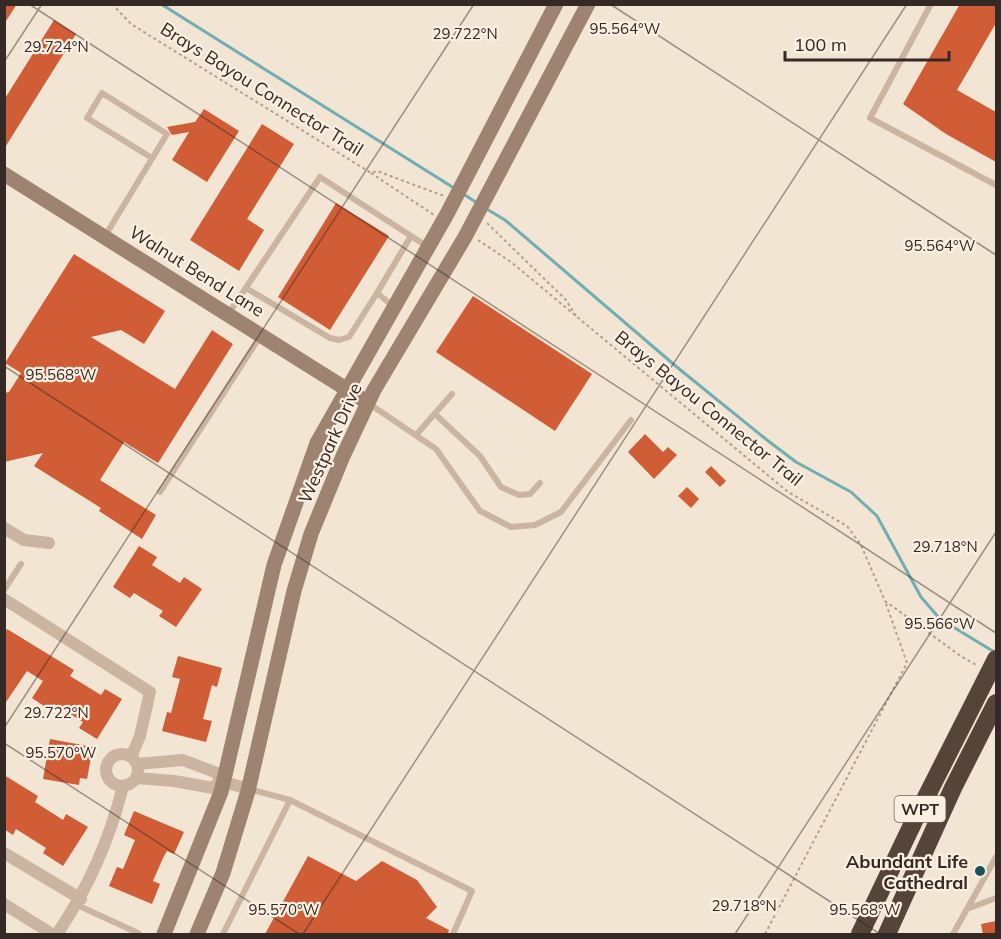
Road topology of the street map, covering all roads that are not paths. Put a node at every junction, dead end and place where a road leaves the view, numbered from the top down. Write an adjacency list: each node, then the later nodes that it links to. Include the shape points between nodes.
1 (556, 4): 9 (main road, Westpark Drive)
2 (588, 4): 17 (main road, Westpark Drive, via 465,237)
3 (931, 4): 6 (lane, via 870,118)
4 (152, 158): 4 (lane, via 167,134 102,93 87,118); 7 (lane)
5 (6, 177): 7 (main road, Walnut Bend Lane)
6 (996, 185)
7 (104, 236): 13 (main road, Walnut Bend Lane)
8 (411, 236): 9 (lane); 10 (lane, via 320,177); 11 (lane)
9 (428, 247): 12 (main road, Westpark Drive)
10 (246, 288): 11 (lane, via 339,340 349,337); 13 (lane)
11 (377, 293): 12 (lane)
12 (394, 306): 15 (main road, Westpark Drive)
13 (229, 314): 14 (main road, Walnut Bend Lane)
14 (261, 334): 15 (main road, Walnut Bend Lane); 22 (lane)
15 (346, 388): 17 (main road, Walnut Bend Lane); 23 (main road, Westpark Drive, via 317,442)
16 (452, 394): 18 (lane)
17 (367, 402): 20 (lane); 25 (main road, Westpark Drive)
18 (435, 414): 20 (lane); 21 (lane, via 480,456 501,487 511,493 530,494)
19 (631, 420): 20 (lane, via 561,512 535,525 511,527 480,511 436,449)
20 (416, 435)
21 (540, 483)
22 (160, 492)
23 (286, 525): 25 (main road); 30 (main road, Westpark Drive)
24 (4, 528): 26 (street, via 24,540)
25 (311, 534): 31 (main road, Westpark Drive)
26 (49, 543)
27 (21, 564): 28 (lane)
28 (4, 590)
29 (4, 599): 34 (street, via 150,692)
30 (253, 651): 31 (main road); 36 (main road, Westpark Drive)
31 (278, 656): 38 (main road, Westpark Drive)
32 (996, 659): 52 (highway, WPT)
33 (996, 703): 53 (highway, WPT)
34 (134, 760): 35 (street); 36 (street, via 183,760 217,773); 37 (street, via 119,754 107,765 110,781)
35 (136, 778): 36 (street, via 213,788); 37 (street)
36 (222, 782): 38 (street); 48 (main road, Westpark Drive)
37 (123, 786): 43 (street, via 118,809)
38 (249, 789): 39 (lane); 49 (main road, Westpark Drive, via 223,873)
39 (290, 800): 50 (lane); 51 (lane, via 472,891)
40 (4, 853): 43 (street)
41 (996, 857): 45 (lane)
42 (996, 898): 45 (lane)
43 (79, 902): 46 (lane); 47 (street)
44 (4, 904): 47 (street)
45 (968, 909): 54 (lane)
46 (138, 933)
47 (54, 934)
48 (164, 934)
49 (197, 934)
50 (224, 934)
51 (453, 934)
52 (860, 934)
53 (886, 934)
54 (953, 934)

